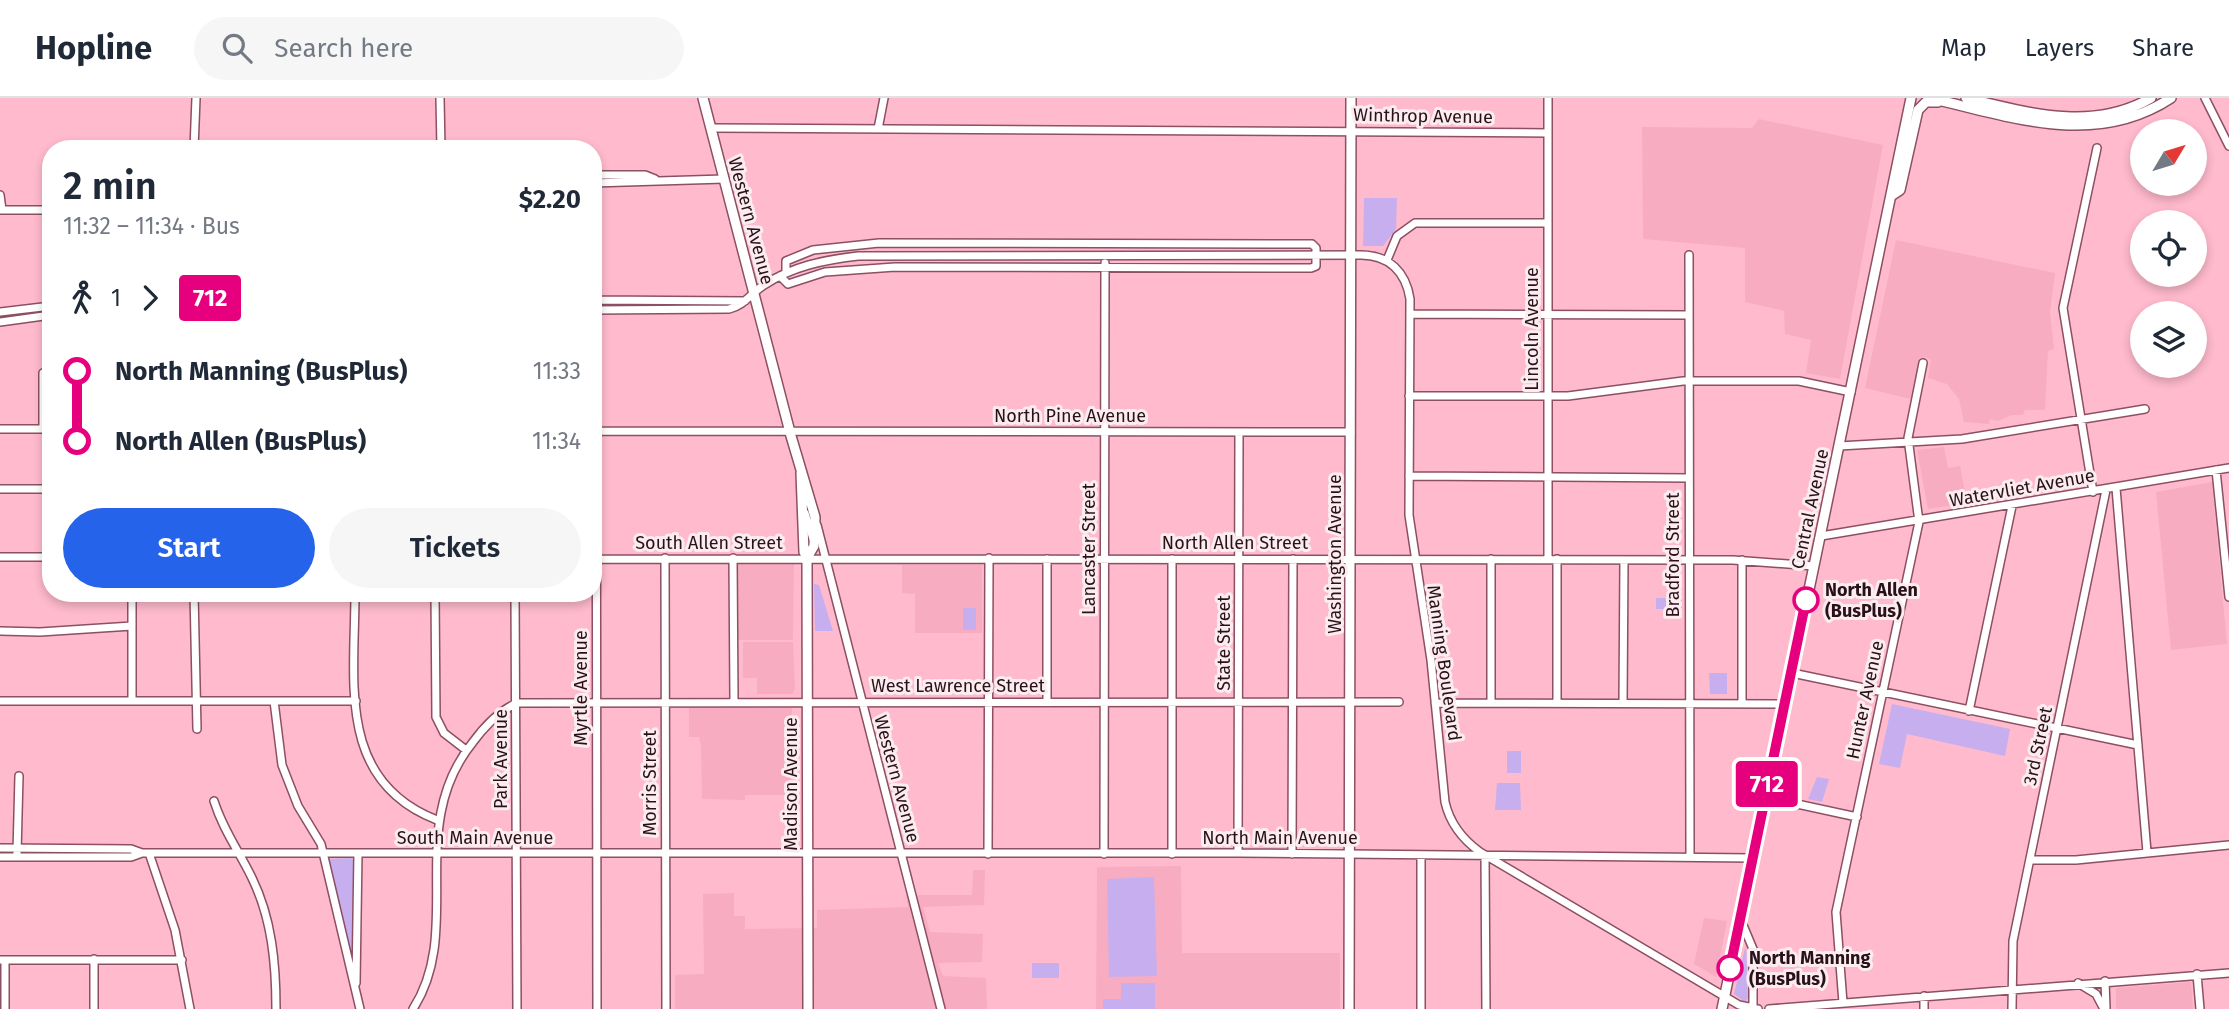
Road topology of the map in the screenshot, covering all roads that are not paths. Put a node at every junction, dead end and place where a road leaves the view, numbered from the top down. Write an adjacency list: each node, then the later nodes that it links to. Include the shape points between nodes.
1 (196, 98): 20 (street)
2 (440, 98): 21 (street)
3 (703, 98): 16 (main road, Western Avenue)
4 (884, 98): 17 (street)
5 (1351, 98): 18 (main road, Washington Avenue)
6 (1548, 98): 19 (street, Lincoln Avenue)
7 (1911, 98): 27 (main road, Central Avenue)
8 (1930, 98): 14 (main road)
9 (1966, 98): 15 (main road)
10 (1984, 98): 15 (main road)
11 (2151, 98): 15 (main road, via 2118,113 2079,119)
12 (2171, 98): 14 (main road, via 2120,122 2080,127)
13 (2205, 98): 22 (street)
14 (1946, 102): 27 (main road, via 1926,102 1919,110 1900,190)
15 (2001, 106)
16 (710, 128): 17 (street, Winthrop Avenue); 24 (main road, Western Avenue)
17 (878, 129): 18 (street, Winthrop Avenue)
18 (1351, 130): 19 (street, Winthrop Avenue); 36 (main road, Washington Avenue)
19 (1548, 133): 30 (street, Lincoln Avenue)
20 (194, 140)
21 (441, 140)
22 (2229, 146)
23 (2097, 148): 69 (street, via 2063,308)
24 (724, 179): 25 (street, via 645,183); 48 (main road, Western Avenue)
25 (602, 180)
26 (0, 195): 28 (street)
27 (1891, 196): 65 (main road, Central Avenue)
28 (1, 210): 29 (street)
29 (42, 210)
30 (1548, 223): 42 (street, via 1417,223 1401,231); 58 (street, Lincoln Avenue)
31 (894, 243): 32 (street); 35 (street); 47 (street, via 807,252 786,261)
32 (989, 244): 33 (street); 38 (street)
33 (1105, 244): 34 (street); 39 (street, Lancaster Street)
34 (1208, 244): 40 (street); 41 (street, via 1312,244)
35 (895, 255): 38 (street); 43 (street); 47 (street, via 827,260)
36 (1351, 255): 41 (street); 42 (street); 76 (main road, Washington Avenue)
37 (1689, 255): 59 (street, Bradford Street)
38 (989, 256): 39 (street); 44 (street)
39 (1105, 256): 40 (street); 45 (street, Lancaster Street)
40 (1208, 256): 41 (street); 46 (street)
41 (1317, 256): 46 (street, via 1316,266 1311,268)
42 (1387, 260): 57 (street, Manning Boulevard, via 1407,286)
43 (895, 267): 44 (street); 47 (street, via 825,272 788,284)
44 (989, 267): 45 (street)
45 (1105, 267): 46 (street); 74 (street, Lancaster Street)
46 (1208, 268)
47 (783, 275): 48 (street)
48 (754, 294): 51 (street); 73 (main road, Western Avenue)
49 (602, 300): 50 (street)
50 (671, 301): 51 (street); 55 (street)
51 (746, 302): 55 (street, via 721,310)
52 (42, 307): 53 (street)
53 (23, 309): 56 (street); 61 (street)
54 (602, 310): 55 (street)
55 (671, 310)
56 (0, 312)
57 (1410, 314): 58 (street); 66 (street, Manning Boulevard)
58 (1548, 314): 59 (street); 67 (street, Lincoln Avenue)
59 (1689, 315): 64 (street, Bradford Street)
60 (42, 316): 61 (street)
61 (24, 318): 62 (street)
62 (0, 322)
63 (1923, 363): 77 (street, Hunter Avenue)
64 (1689, 381): 65 (street, via 1799,381); 67 (street); 84 (street, Bradford Street)
65 (1851, 392): 78 (main road, Central Avenue)
66 (1409, 396): 67 (street); 82 (street, Manning Boulevard)
67 (1547, 397): 83 (street, Lincoln Avenue)
68 (2145, 409): 69 (street)
69 (2081, 419): 77 (street, via 1970,438); 89 (street)
70 (0, 429): 71 (street)
71 (42, 429)
72 (602, 431): 73 (street, North Pine Avenue)
73 (790, 432): 74 (street, North Pine Avenue); 81 (main road, Western Avenue)
74 (1105, 432): 75 (street, North Pine Avenue); 105 (street, Lancaster Street)
75 (1239, 432): 76 (street, North Pine Avenue); 107 (street, State Street)
76 (1351, 432): 109 (main road, Washington Avenue)
77 (1908, 443): 78 (street); 93 (street, Hunter Avenue)
78 (1839, 446): 94 (main road, Central Avenue)
79 (2229, 468): 80 (street, Watervliet Avenue)
80 (2216, 470): 85 (street, Watervliet Avenue); 118 (street)
81 (801, 473): 91 (main road, Western Avenue); 92 (main road, Western Avenue)
82 (1409, 476): 83 (street); 110 (street, Manning Boulevard)
83 (1547, 477): 84 (street); 112 (street, Lincoln Avenue)
84 (1689, 478): 115 (street, Bradford Street)
85 (2116, 488): 88 (street, Watervliet Avenue); 158 (street)
86 (0, 489): 87 (street)
87 (42, 489)
88 (2106, 490): 89 (street, Watervliet Avenue); 157 (street, 3rd Street)
89 (2092, 492): 90 (street, Watervliet Avenue)
90 (2012, 506): 93 (street, Watervliet Avenue); 155 (street)
91 (804, 509): 95 (street, Western Avenue); 101 (main road, Madison Avenue)
92 (816, 517): 95 (main road, Madison Avenue); 98 (street, Western Avenue)
93 (1919, 522): 94 (street, Watervliet Avenue); 128 (street, Hunter Avenue)
94 (1821, 536): 117 (main road, Central Avenue)
95 (814, 542): 98 (street, Western Avenue); 101 (main road, Madison Avenue)
96 (0, 557): 97 (street)
97 (42, 557)
98 (824, 557): 101 (street, South Allen Street); 102 (street, North Allen Street); 138 (street, Western Avenue)
99 (665, 558): 100 (street, South Allen Street); 103 (street, South Allen Street); 134 (street, Morris Street)
100 (733, 558): 101 (street, South Allen Street); 135 (street)
101 (807, 558): 137 (main road, Madison Avenue)
102 (989, 558): 104 (street, North Allen Street); 139 (street)
103 (602, 559)
104 (1047, 559): 105 (street, North Allen Street); 140 (street)
105 (1105, 559): 106 (street, North Allen Street); 141 (street, Lancaster Street)
106 (1172, 559): 107 (street, North Allen Street); 142 (street)
107 (1240, 559): 108 (street, North Allen Street); 143 (street, State Street)
108 (1293, 559): 109 (street, North Allen Street); 144 (street)
109 (1350, 559): 110 (street, North Allen Street); 145 (main road, Washington Avenue)
110 (1414, 559): 111 (street, North Allen Street); 148 (street, Manning Boulevard)
111 (1491, 559): 112 (street, North Allen Street); 149 (street)
112 (1548, 559): 113 (street, North Allen Street)
113 (1557, 559): 114 (street, North Allen Street); 150 (street)
114 (1624, 560): 115 (street, North Allen Street); 151 (street)
115 (1689, 560): 116 (street, North Allen Street); 152 (street, Bradford Street)
116 (1742, 560): 117 (street, North Allen Street); 153 (street)
117 (1814, 566): 127 (main road, Central Avenue)
118 (2229, 597)
119 (132, 602): 125 (street)
120 (194, 602): 131 (street)
121 (355, 602): 133 (street)
122 (435, 602): 159 (street, via 436,717 444,733)
123 (515, 602): 147 (street, Park Avenue)
124 (595, 602): 136 (street, Myrtle Avenue)
125 (132, 626): 126 (street); 130 (street)
126 (0, 631)
127 (1791, 673): 128 (street); 154 (main road, Central Avenue)
128 (1883, 692): 155 (street); 163 (street, Hunter Avenue)
129 (0, 701): 130 (street)
130 (132, 701): 131 (street)
131 (196, 701): 132 (street); 156 (street)
132 (274, 701): 133 (street); 171 (street, via 285,774)
133 (356, 701): 164 (street, via 359,738 374,771 398,799)
134 (666, 701): 135 (street, West Lawrence Street); 136 (street, West Lawrence Street); 179 (street, Morris Street)
135 (734, 701): 137 (street, West Lawrence Street)
136 (597, 702): 147 (street, West Lawrence Street); 174 (street, Myrtle Avenue)
137 (807, 702): 138 (street, West Lawrence Street); 175 (main road, Madison Avenue)
138 (861, 702): 139 (street, West Lawrence Street); 176 (street, Western Avenue)
139 (989, 702): 140 (street, West Lawrence Street); 180 (street)
140 (1047, 702): 141 (street, West Lawrence Street)
141 (1105, 702): 142 (street, West Lawrence Street); 181 (street, Lancaster Street)
142 (1171, 702): 143 (street, West Lawrence Street); 182 (street)
143 (1239, 702): 144 (street, West Lawrence Street); 177 (street, State Street)
144 (1293, 702): 145 (street, West Lawrence Street); 183 (street)
145 (1351, 702): 146 (street, West Lawrence Street); 184 (main road, Washington Avenue)
146 (1399, 702)
147 (517, 703): 159 (street, via 491,722); 173 (street, Park Avenue)
148 (1435, 703): 149 (street); 186 (street, Manning Boulevard, via 1448,813 1465,840)
149 (1491, 703): 150 (street)
150 (1557, 703): 151 (street)
151 (1623, 703): 152 (street)
152 (1689, 703): 153 (street); 187 (street, Bradford Street)
153 (1742, 703): 154 (street)
154 (1784, 705): 161 (main road, Central Avenue)
155 (1969, 711): 157 (street)
156 (197, 729)
157 (2057, 729): 158 (street); 190 (street, 3rd Street)
158 (2138, 745): 167 (street)
159 (466, 750): 164 (street, via 451,776)
160 (19, 776): 168 (street)
161 (1765, 797): 163 (street); 189 (main road, Central Avenue)
162 (214, 801): 170 (street, via 224,832)
163 (1857, 817): 203 (street, Hunter Avenue, via 1836,912)
164 (437, 820): 178 (street)
165 (2229, 845): 167 (street)
166 (0, 848): 168 (street, South Main Avenue)
167 (2147, 852): 190 (street)
168 (17, 853): 169 (street, South Main Avenue, via 131,857); 188 (street, South Main Avenue)
169 (146, 853): 170 (street, South Main Avenue); 194 (street)
170 (238, 853): 171 (street, South Main Avenue); 207 (street, via 256,886 268,923)
171 (323, 853): 172 (street, South Main Avenue); 200 (street)
172 (358, 853): 178 (street, South Main Avenue); 200 (street)
173 (516, 853): 174 (street, South Main Avenue); 178 (street, South Main Avenue); 210 (street, Park Avenue)
174 (597, 853): 179 (street, South Main Avenue); 211 (street, Myrtle Avenue)
175 (807, 853): 176 (street, North Main Avenue); 179 (street, South Main Avenue); 213 (main road, Madison Avenue)
176 (901, 853): 180 (street, North Main Avenue); 214 (street, Western Avenue)
177 (1238, 853): 182 (street, North Main Avenue); 183 (street, North Main Avenue)
178 (435, 854): 209 (street, via 433,951 425,986)
179 (665, 854): 212 (street, Morris Street)
180 (988, 854): 181 (street, North Main Avenue)
181 (1104, 854): 182 (street, North Main Avenue)
182 (1172, 854)
183 (1292, 854): 184 (street, North Main Avenue)
184 (1351, 855): 185 (street, North Main Avenue); 215 (main road, Washington Avenue)
185 (1421, 855): 186 (street, North Main Avenue); 216 (street)
186 (1485, 855): 187 (street, North Main Avenue); 201 (street, Manning Boulevard); 217 (street)
187 (1690, 855): 189 (street, North Main Avenue)
188 (0, 857)
189 (1752, 858): 191 (main road, Central Avenue)
190 (2030, 860): 199 (street, 3rd Street, via 2013,942)
191 (1740, 918): 201 (main road, Central Avenue); 219 (street, via 1753,949)
192 (94, 959): 193 (street); 194 (street); 205 (street)
193 (3, 960): 204 (street)
194 (182, 960): 206 (street)
195 (2229, 973): 196 (street)
196 (2197, 974): 197 (street); 224 (street)
197 (2105, 981): 198 (street); 223 (street)
198 (2077, 983): 199 (street); 223 (street, via 2096,994)
199 (2012, 989): 202 (street); 222 (street, 3rd Street)
200 (356, 994): 208 (street)
201 (1725, 996): 218 (main road, Central Avenue); 219 (street, Manning Boulevard)
202 (1924, 996): 203 (street); 221 (street)
203 (1843, 1003): 220 (street)
204 (5, 1009)
205 (94, 1009)
206 (190, 1009)
207 (276, 1009)
208 (360, 1009)
209 (413, 1009)
210 (517, 1009)
211 (597, 1009)
212 (666, 1009)
213 (808, 1009)
214 (941, 1009)
215 (1349, 1009)
216 (1420, 1009)
217 (1486, 1009)
218 (1722, 1009)
219 (1755, 1009)
220 (1769, 1009)
221 (1924, 1009)
222 (2012, 1009)
223 (2105, 1009)
224 (2200, 1009)

